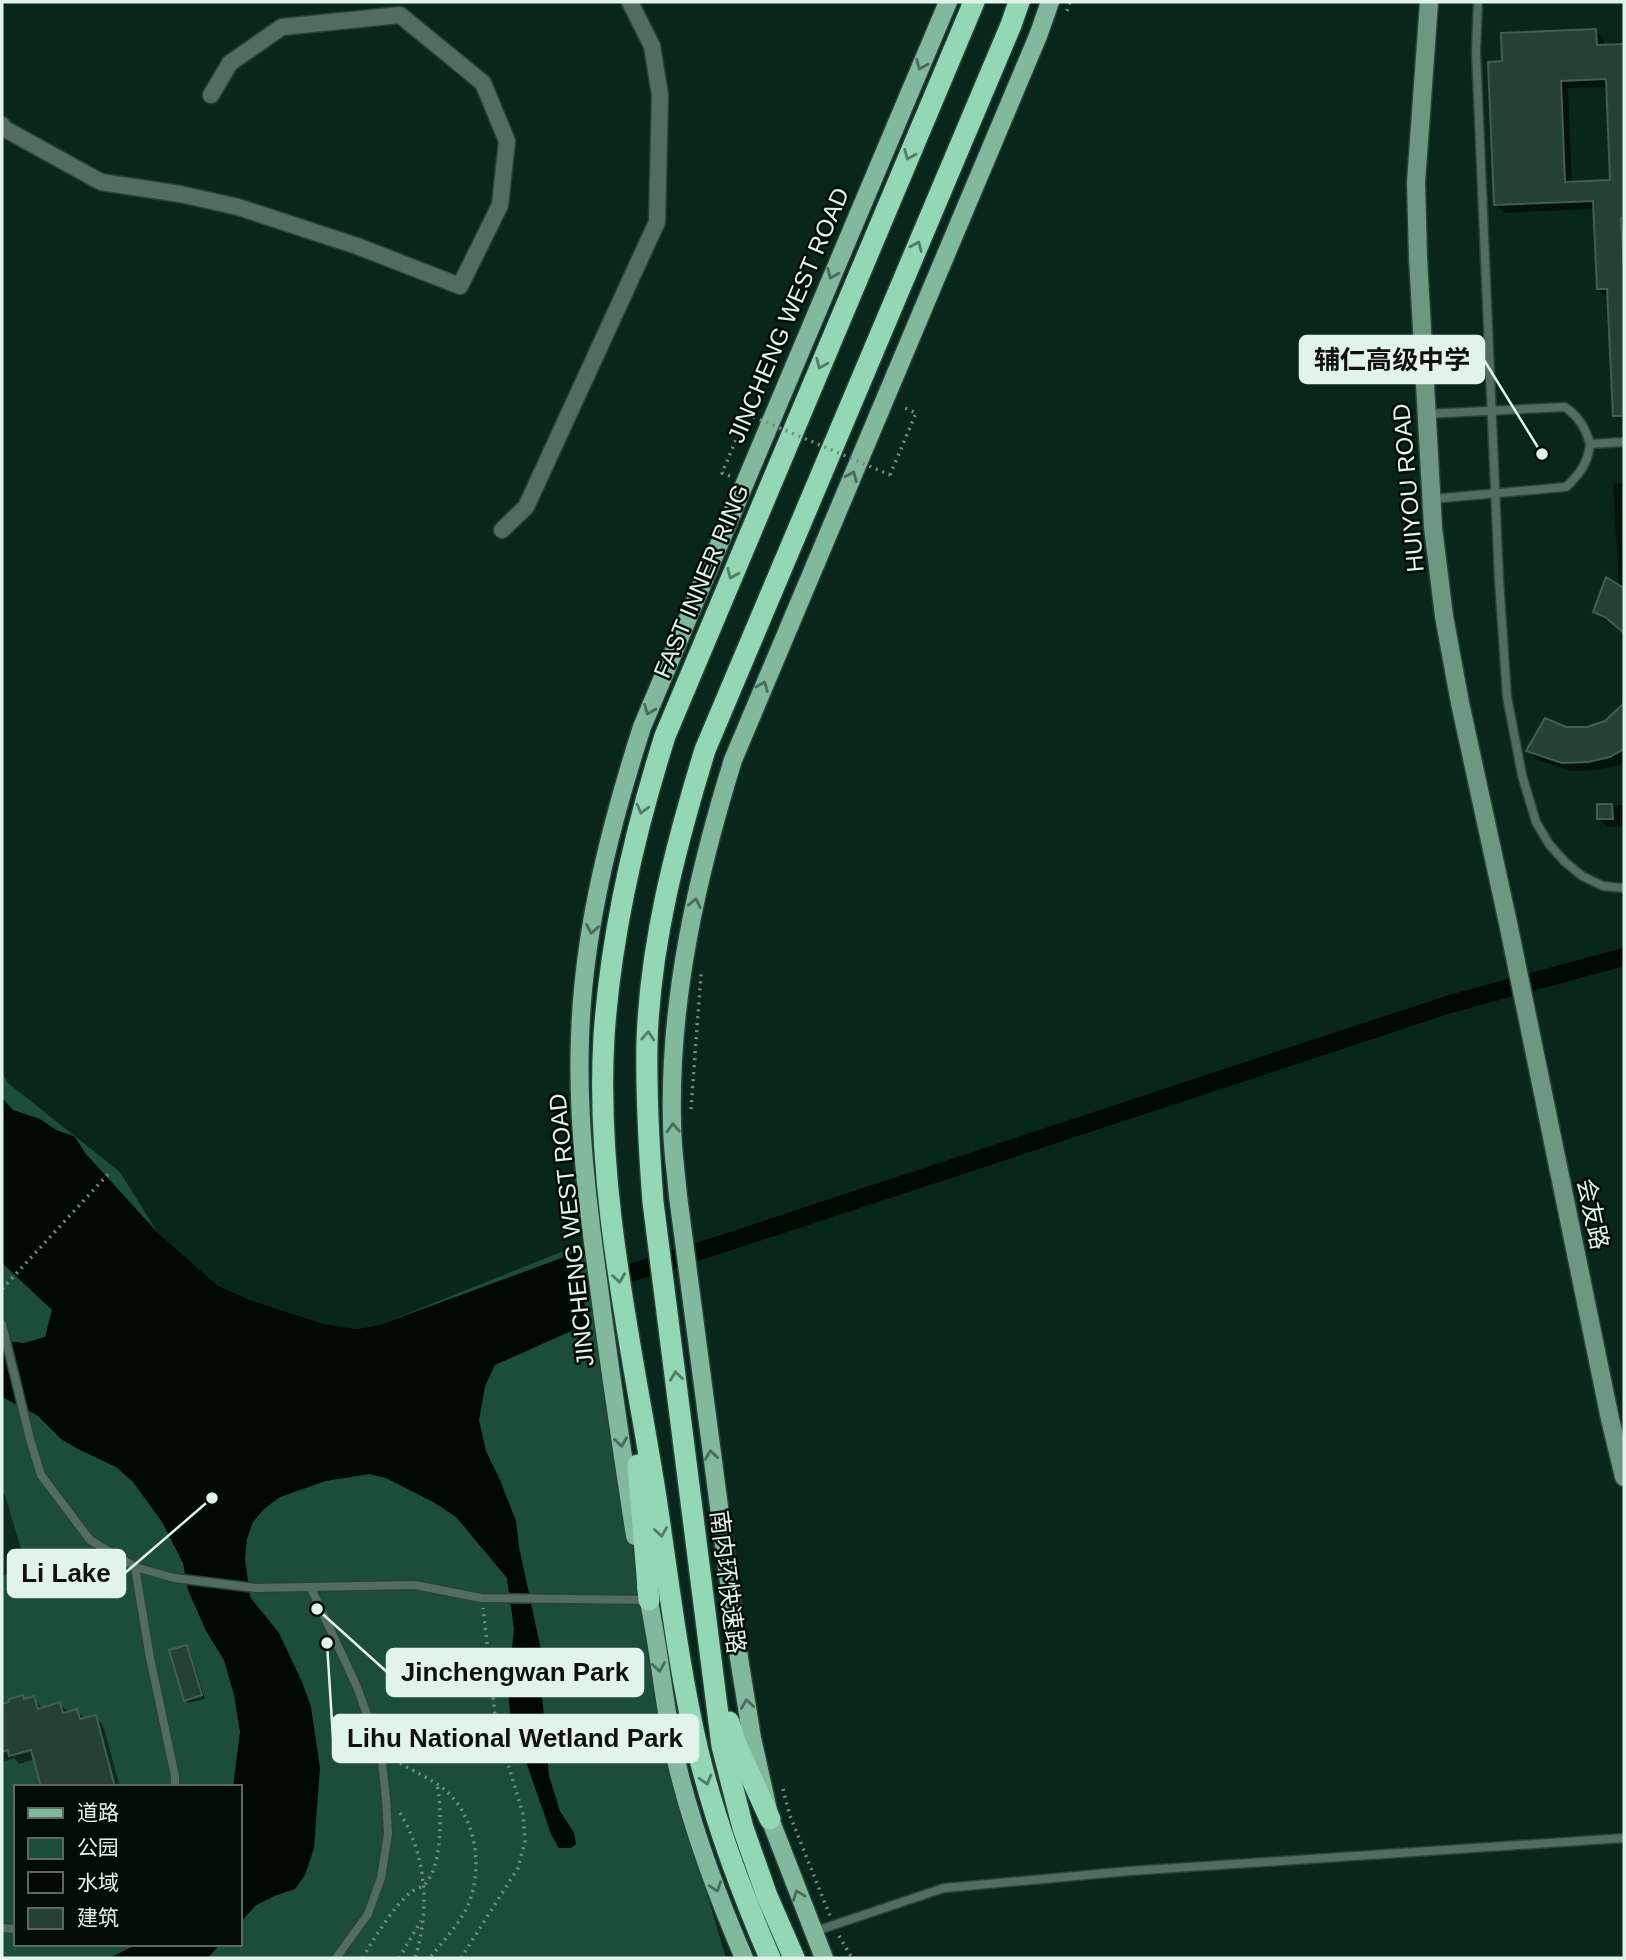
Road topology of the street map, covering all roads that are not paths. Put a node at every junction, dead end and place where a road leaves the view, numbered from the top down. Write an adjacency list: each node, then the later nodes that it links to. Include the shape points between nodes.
1 (630, 2): 18 (street, via 652,46 660,95 657,222 526,507)
2 (947, 2): 21 (main road, JINCHENG WEST ROAD, one-way to 21, via 642,727 619,801 587,956 580,1037 581,1126)
3 (974, 2): 21 (highway, FAST INNER RING, one-way to 21, via 695,661 642,808 612,960 604,1038)
4 (1019, 2): 9 (highway)
5 (1030, 2): 9 (highway)
6 (1050, 2): 30 (main road, one-way to 6, via 739,1658 678,1196 672,1122 675,1041 686,956 712,827 733,760)
7 (1429, 2): 13 (street, HUIYOU ROAD, via 1416,182)
8 (1478, 2): 12 (lane, via 1476,51)
9 (1011, 25): 28 (highway, 南内环快速路, one-way to 9, via 647,1123 648,1028 663,911 705,750)
10 (211, 95): 11 (street, via 230,63 282,27 400,16 484,83 507,141 500,205 460,285 238,207 101,182)
11 (2, 125)
12 (1492, 410): 13 (lane); 15 (lane, via 1564,407 1577,416); 16 (lane)
13 (1426, 414): 17 (street, HUIYOU ROAD)
14 (1624, 442): 15 (lane)
15 (1590, 444): 16 (lane, via 1578,476 1566,487)
16 (1495, 494): 17 (lane); 19 (lane, via 1507,697 1536,822 1564,862 1582,876 1604,887)
17 (1431, 499): 20 (street, HUIYOU ROAD, via 1460,703)
18 (502, 530)
19 (1624, 888)
20 (1533, 1042): 24 (street, 会友路)
21 (600, 1215): 23 (highway, one-way to 23)
22 (3, 1327): 25 (lane, via 41,1475 90,1540)
23 (618, 1347): 27 (highway, one-way to 27); 35 (highway, one-way to 35, via 698,1751 722,1835)
24 (1624, 1477)
25 (135, 1567): 26 (lane, via 174,1578 256,1588); 29 (lane)
26 (311, 1588): 27 (lane, via 415,1585 481,1598); 33 (lane, via 357,1687 381,1753 386,1799 388,1834 381,1878 368,1914)
27 (649, 1600): 34 (main road, one-way to 34, via 675,1756 700,1842)
28 (711, 1663): 30 (highway, via 735,1742); 36 (highway, 南内环快速路, via 722,1746 743,1828)
29 (175, 1785)
30 (770, 1819): 32 (main road, one-way to 30)
31 (1624, 1838): 32 (lane, via 944,1888)
32 (813, 1932): 37 (main road)
33 (336, 1958)
34 (744, 1958)
35 (770, 1958)
36 (794, 1958)
37 (824, 1958)

